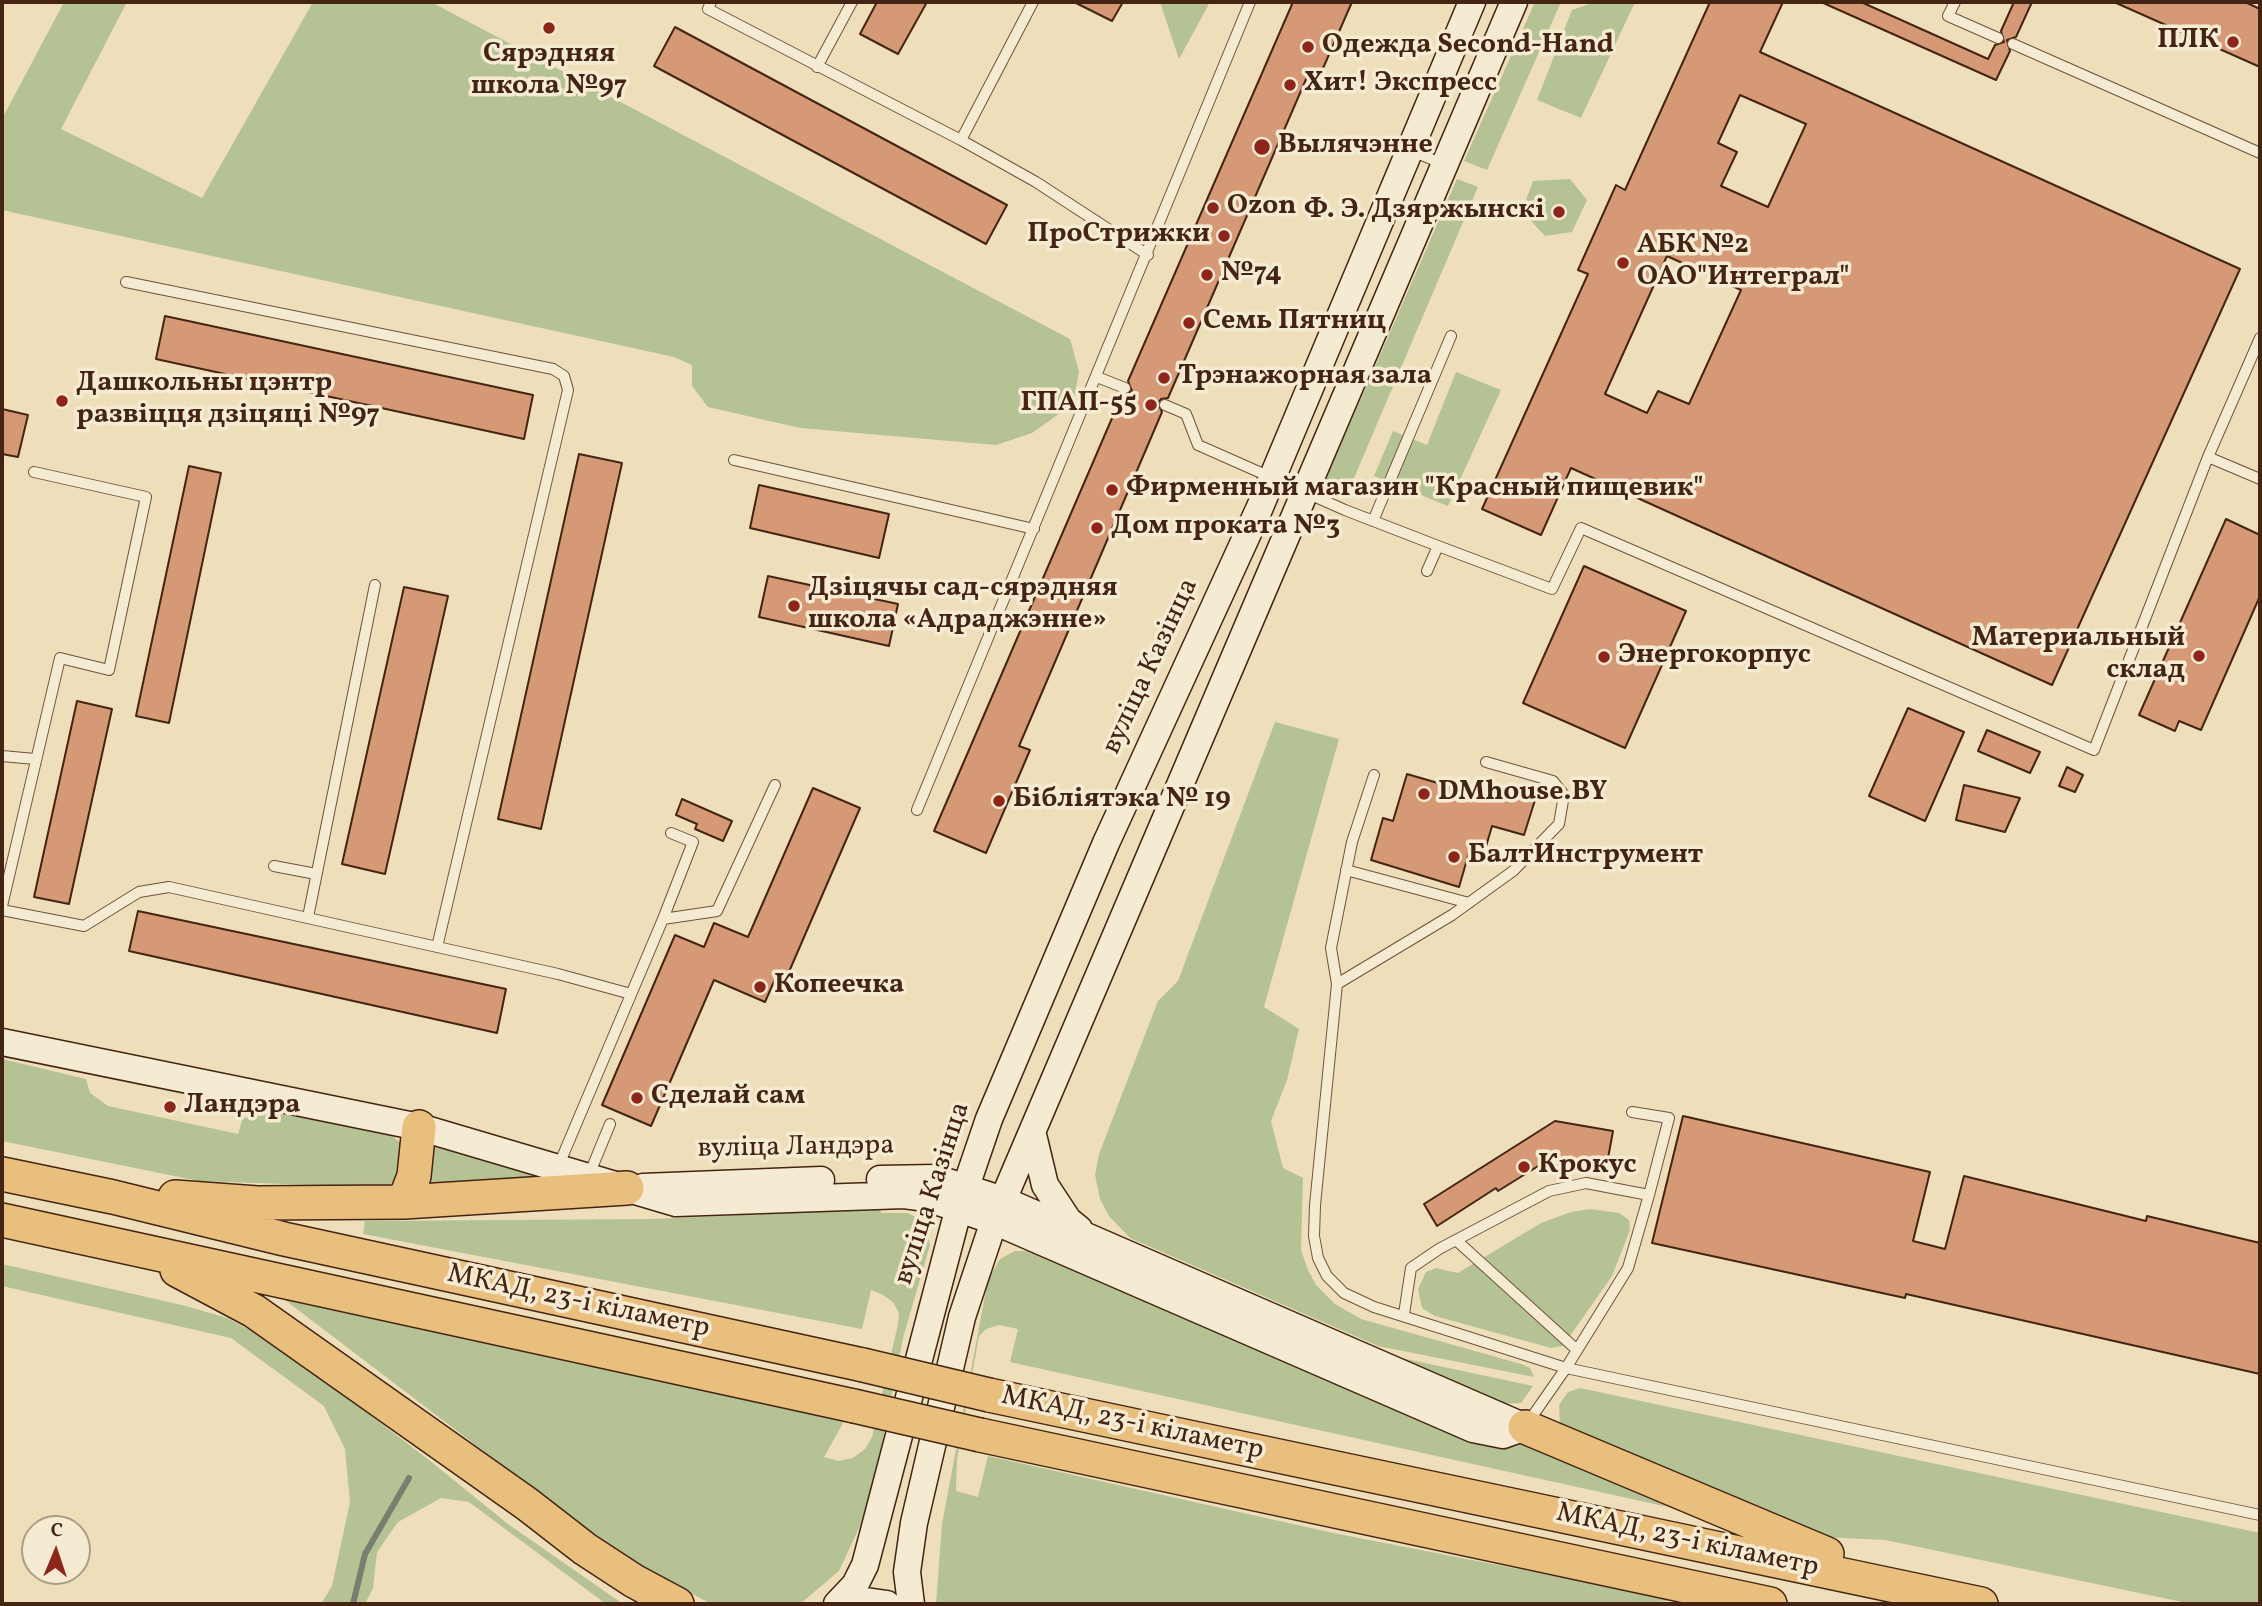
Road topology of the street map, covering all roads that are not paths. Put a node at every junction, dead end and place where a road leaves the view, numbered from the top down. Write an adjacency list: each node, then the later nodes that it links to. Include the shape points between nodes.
1 (712, 2): 10 (lane, via 708,9)
2 (852, 2): 10 (lane)
3 (1033, 2): 11 (lane)
4 (1250, 2): 15 (lane)
5 (1472, 2): 12 (main road, вуліца Казінца)
6 (1514, 2): 14 (main road)
7 (1955, 2): 8 (lane, via 1948,16)
8 (1998, 38)
9 (2013, 44): 13 (lane)
10 (817, 67): 11 (lane)
11 (961, 140): 15 (lane, via 1036,182)
12 (1408, 149): 14 (lane); 25 (main road, вуліца Казінца)
13 (2260, 153)
14 (1444, 165): 27 (main road)
15 (1148, 256): 19 (lane)
16 (126, 282): 47 (lane, via 553,369 564,376 568,390)
17 (1451, 336): 28 (lane)
18 (2260, 338): 22 (lane)
19 (1097, 377): 20 (lane); 29 (lane)
20 (1125, 388)
21 (1165, 405): 25 (lane, via 1186,414 1198,445)
22 (2208, 457): 26 (lane); 30 (lane, via 2094,750 1581,528 1552,589)
23 (734, 460): 29 (lane)
24 (34, 472): 34 (lane, via 146,497 109,670 60,658)
25 (1272, 478): 27 (lane); 60 (main road, вуліца Казінца, via 1061,948)
26 (2260, 479)
27 (1305, 492): 28 (lane); 54 (main road)
28 (1373, 521): 30 (lane)
29 (1034, 529): 38 (lane)
30 (1438, 546): 31 (lane)
31 (1427, 571)
32 (375, 586): 42 (lane)
33 (2, 756): 34 (lane)
34 (35, 759): 44 (lane)
35 (1486, 762): 43 (lane, via 1553,781 1564,795 1559,824 1550,836)
36 (1374, 775): 41 (lane)
37 (775, 785): 46 (lane, via 717,911)
38 (917, 810)
39 (671, 833): 46 (lane, via 694,842)
40 (274, 866): 42 (lane)
41 (1346, 870): 43 (lane); 48 (lane, via 1331,948)
42 (316, 874): 45 (lane)
43 (1469, 903): 48 (lane)
44 (2, 908): 45 (lane, via 84,926 139,892 169,887)
45 (308, 917): 47 (lane)
46 (663, 919): 49 (lane)
47 (437, 947): 49 (lane)
48 (1337, 984): 68 (lane, via 1315,1205 1318,1258 1327,1276 1344,1293)
49 (631, 994): 55 (lane)
50 (2, 1042): 53 (main road, вуліца Ландэра)
51 (1632, 1112): 59 (lane, via 1669,1118)
52 (610, 1124): 57 (lane)
53 (419, 1127): 55 (main road, вуліца Ландэра); 62 (highway, via 414,1176)
54 (1033, 1135): 63 (main road); 65 (main road, via 1045,1185 1069,1220)
55 (558, 1167): 57 (main road, вуліца Ландэра)
56 (2, 1174): 61 (highway)
57 (589, 1176): 58 (main road, вуліца Ландэра)
58 (627, 1188): 60 (main road, вуліца Ландэра, via 936,1178); 62 (highway)
59 (1649, 1195): 66 (lane, via 1586,1182 1569,1185); 69 (lane, via 1628,1268)
60 (962, 1196): 63 (main road, вуліца Ландэра); 74 (main road, вуліца Казінца, via 871,1546 855,1585)
61 (113, 1197): 62 (highway, via 194,1196 257,1203); 73 (highway, МКАД, 23-і кіламетр, bridge, via 989,1395)
62 (404, 1202)
63 (999, 1211): 65 (main road); 71 (main road, via 1473,1429 1503,1435); 77 (main road, via 962,1317 914,1523 907,1572)
64 (2, 1220): 67 (highway)
65 (1086, 1234): 71 (main road)
66 (1456, 1240): 68 (lane, via 1411,1268); 69 (lane)
67 (103, 1242): 75 (highway, via 174,1268 254,1311 585,1549); 78 (highway, МКАД, 23-і кіламетр, bridge)
68 (1404, 1314): 70 (lane)
69 (1577, 1350): 70 (lane)
70 (1566, 1368): 71 (lane); 72 (lane)
71 (1525, 1427): 73 (highway, via 1790,1540)
72 (2260, 1515)
73 (1924, 1591): 79 (highway, МКАД, 23-і кіламетр)
74 (838, 1603): 76 (main road)
75 (677, 1604)
76 (887, 1604)
77 (911, 1604)
78 (1770, 1604)
79 (1981, 1604)

